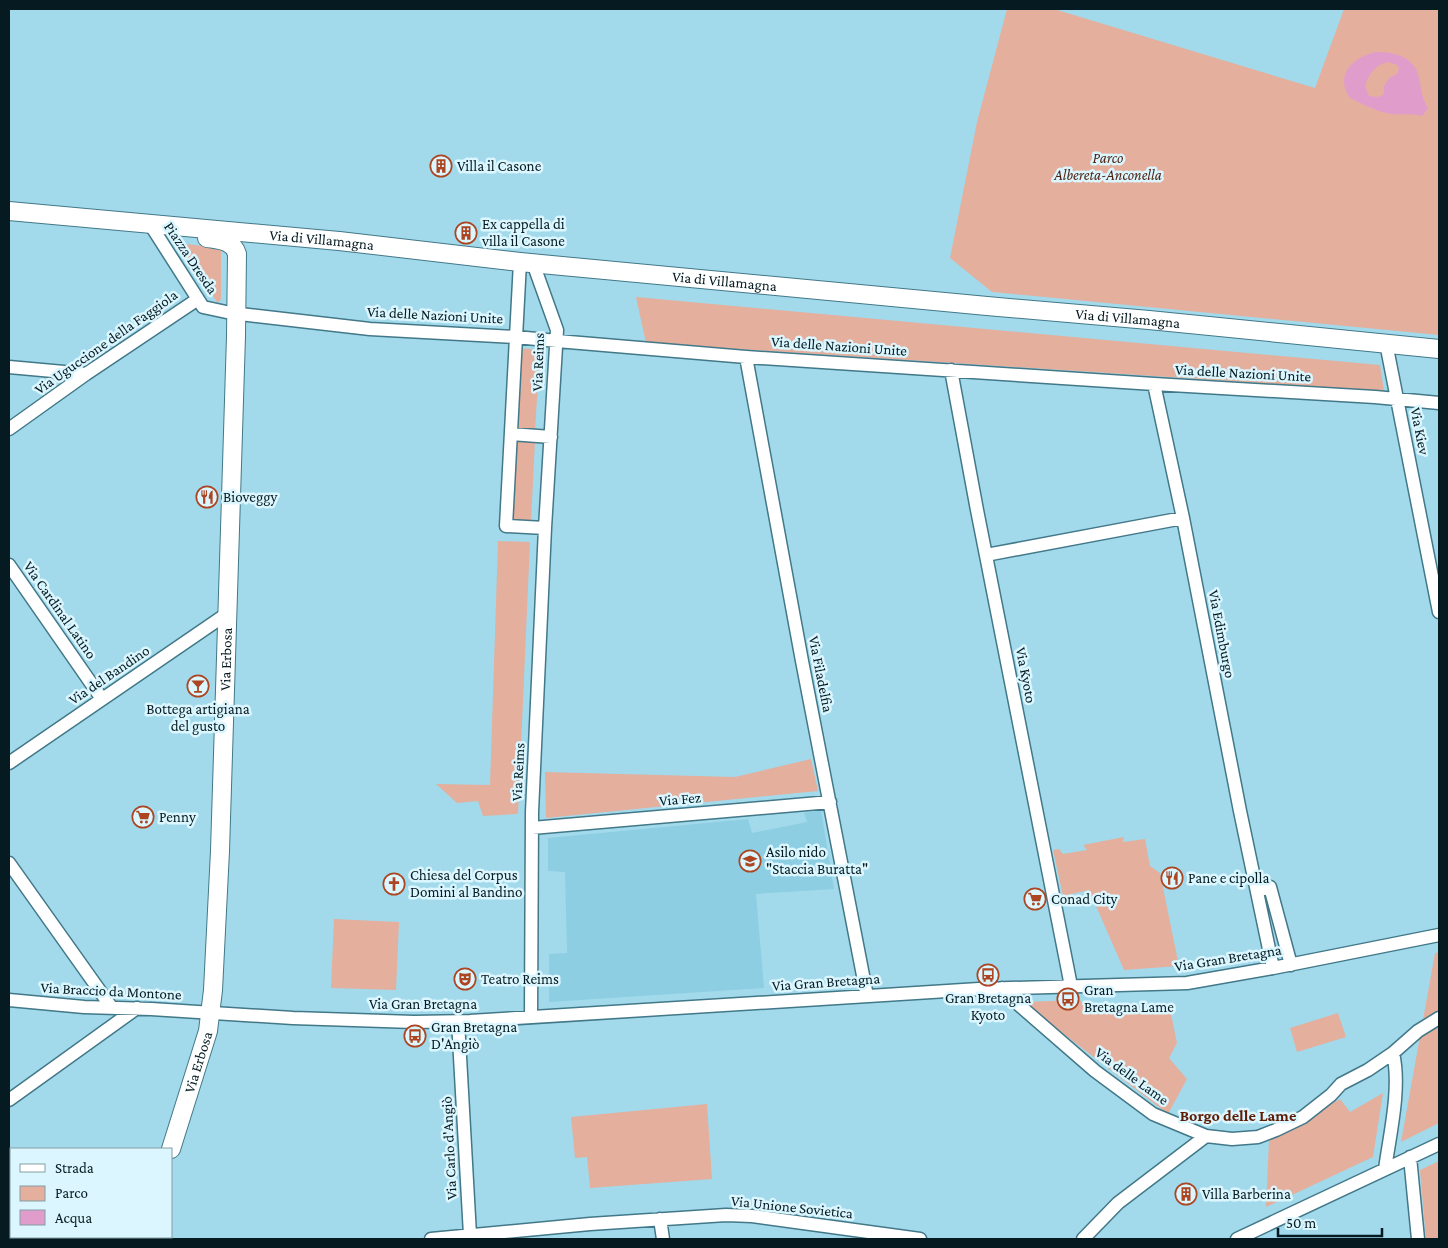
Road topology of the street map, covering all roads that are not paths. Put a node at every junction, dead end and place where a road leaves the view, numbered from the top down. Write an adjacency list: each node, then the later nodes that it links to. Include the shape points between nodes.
1 (9, 211): 2 (main road, Via di Villamagna)
2 (151, 224): 3 (main road, Via di Villamagna, via 330,240); 4 (street, Piazza Dresda); 5 (main road, Via Erbosa, via 232,244 237,254)
3 (527, 263): 6 (street, Via Reims); 7 (street, Via Reims, via 557,330); 8 (main road, Via di Villamagna)
4 (198, 299): 5 (street, Piazza Dresda, via 203,307); 13 (street, Via Uguccione della Faggiola)
5 (237, 314): 6 (street, Via delle Nazioni Unite, via 370,328); 25 (main road, Via Erbosa)
6 (516, 337): 7 (street, Via delle Nazioni Unite); 18 (street, Via Reims)
7 (557, 341): 10 (street, Via delle Nazioni Unite); 19 (street, Via Reims)
8 (1386, 344): 9 (main road, Via di Villamagna); 15 (street, Via Kiev)
9 (1439, 349)
10 (746, 357): 12 (street, Via delle Nazioni Unite); 28 (street, Via Filadelfia)
11 (9, 367): 13 (street)
12 (951, 370): 14 (street, Via delle Nazioni Unite); 22 (street, Via Kyoto)
13 (86, 374): 17 (street, Via Uguccione della Faggiola)
14 (1154, 384): 15 (street, Via delle Nazioni Unite); 20 (street, Via Edimburgo)
15 (1397, 399): 16 (street, Via delle Nazioni Unite); 24 (street, Via Kiev)
16 (1439, 402)
17 (9, 429)
18 (511, 434): 19 (street); 21 (street, Via Reims, via 506,526)
19 (551, 436): 21 (street, Via Reims)
20 (1183, 518): 22 (street); 31 (street, Via Edimburgo)
21 (545, 528): 29 (street, Via Reims)
22 (986, 555): 35 (street, Via Kyoto)
23 (9, 565): 26 (street, Via Cardinal Latino)
24 (1439, 612)
25 (228, 614): 26 (street, Via del Bandino); 41 (main road, Via Erbosa, via 220,851)
26 (102, 699): 27 (street, Via del Bandino)
27 (9, 763)
28 (830, 802): 29 (street, Via Fez); 37 (street, Via Filadelfia)
29 (532, 828): 42 (street, Via Reims)
30 (9, 863): 39 (street)
31 (1257, 890): 33 (street, via 1270,887); 34 (street, Via Edimburgo)
32 (1439, 934): 33 (street, Via Gran Bretagna)
33 (1291, 965): 34 (street, Via Gran Bretagna)
34 (1273, 968): 35 (street, Via Gran Bretagna, via 1187,983)
35 (1071, 986): 36 (street, Via Gran Bretagna)
36 (1002, 988): 37 (street, Via Gran Bretagna); 47 (street, Via delle Lame, via 1086,1063 1153,1114)
37 (867, 996): 42 (street, Via Gran Bretagna)
38 (9, 1000): 39 (street, Via Braccio da Montone)
39 (112, 1008): 40 (street, Via Braccio da Montone)
40 (137, 1008): 41 (street, Via Braccio da Montone); 46 (street)
41 (210, 1014): 44 (street, Via Gran Bretagna); 49 (main road, Via Erbosa, via 208,1031)
42 (531, 1017): 44 (street, Via Gran Bretagna)
43 (1439, 1018): 45 (street, Via delle Lame)
44 (458, 1021): 53 (street, Via Carlo d'Angiò)
45 (1393, 1053): 47 (street, Via delle Lame, via 1341,1084 1303,1117 1276,1130 1258,1137); 51 (street, via 1396,1083)
46 (9, 1100)
47 (1206, 1136): 58 (street, via 1118,1203)
48 (1439, 1144): 50 (street)
49 (171, 1148)
50 (1410, 1157): 51 (street); 60 (street)
51 (1385, 1169): 59 (street)
52 (660, 1219): 53 (street, Via Unione Sovietica); 54 (street, Via Unione Sovietica, via 752,1216); 56 (street)
53 (470, 1235): 55 (street)
54 (874, 1236): 57 (street, Via Unione Sovietica)
55 (432, 1239)
56 (663, 1239)
57 (920, 1239)
58 (1083, 1239)
59 (1237, 1239)
60 (1418, 1239)

